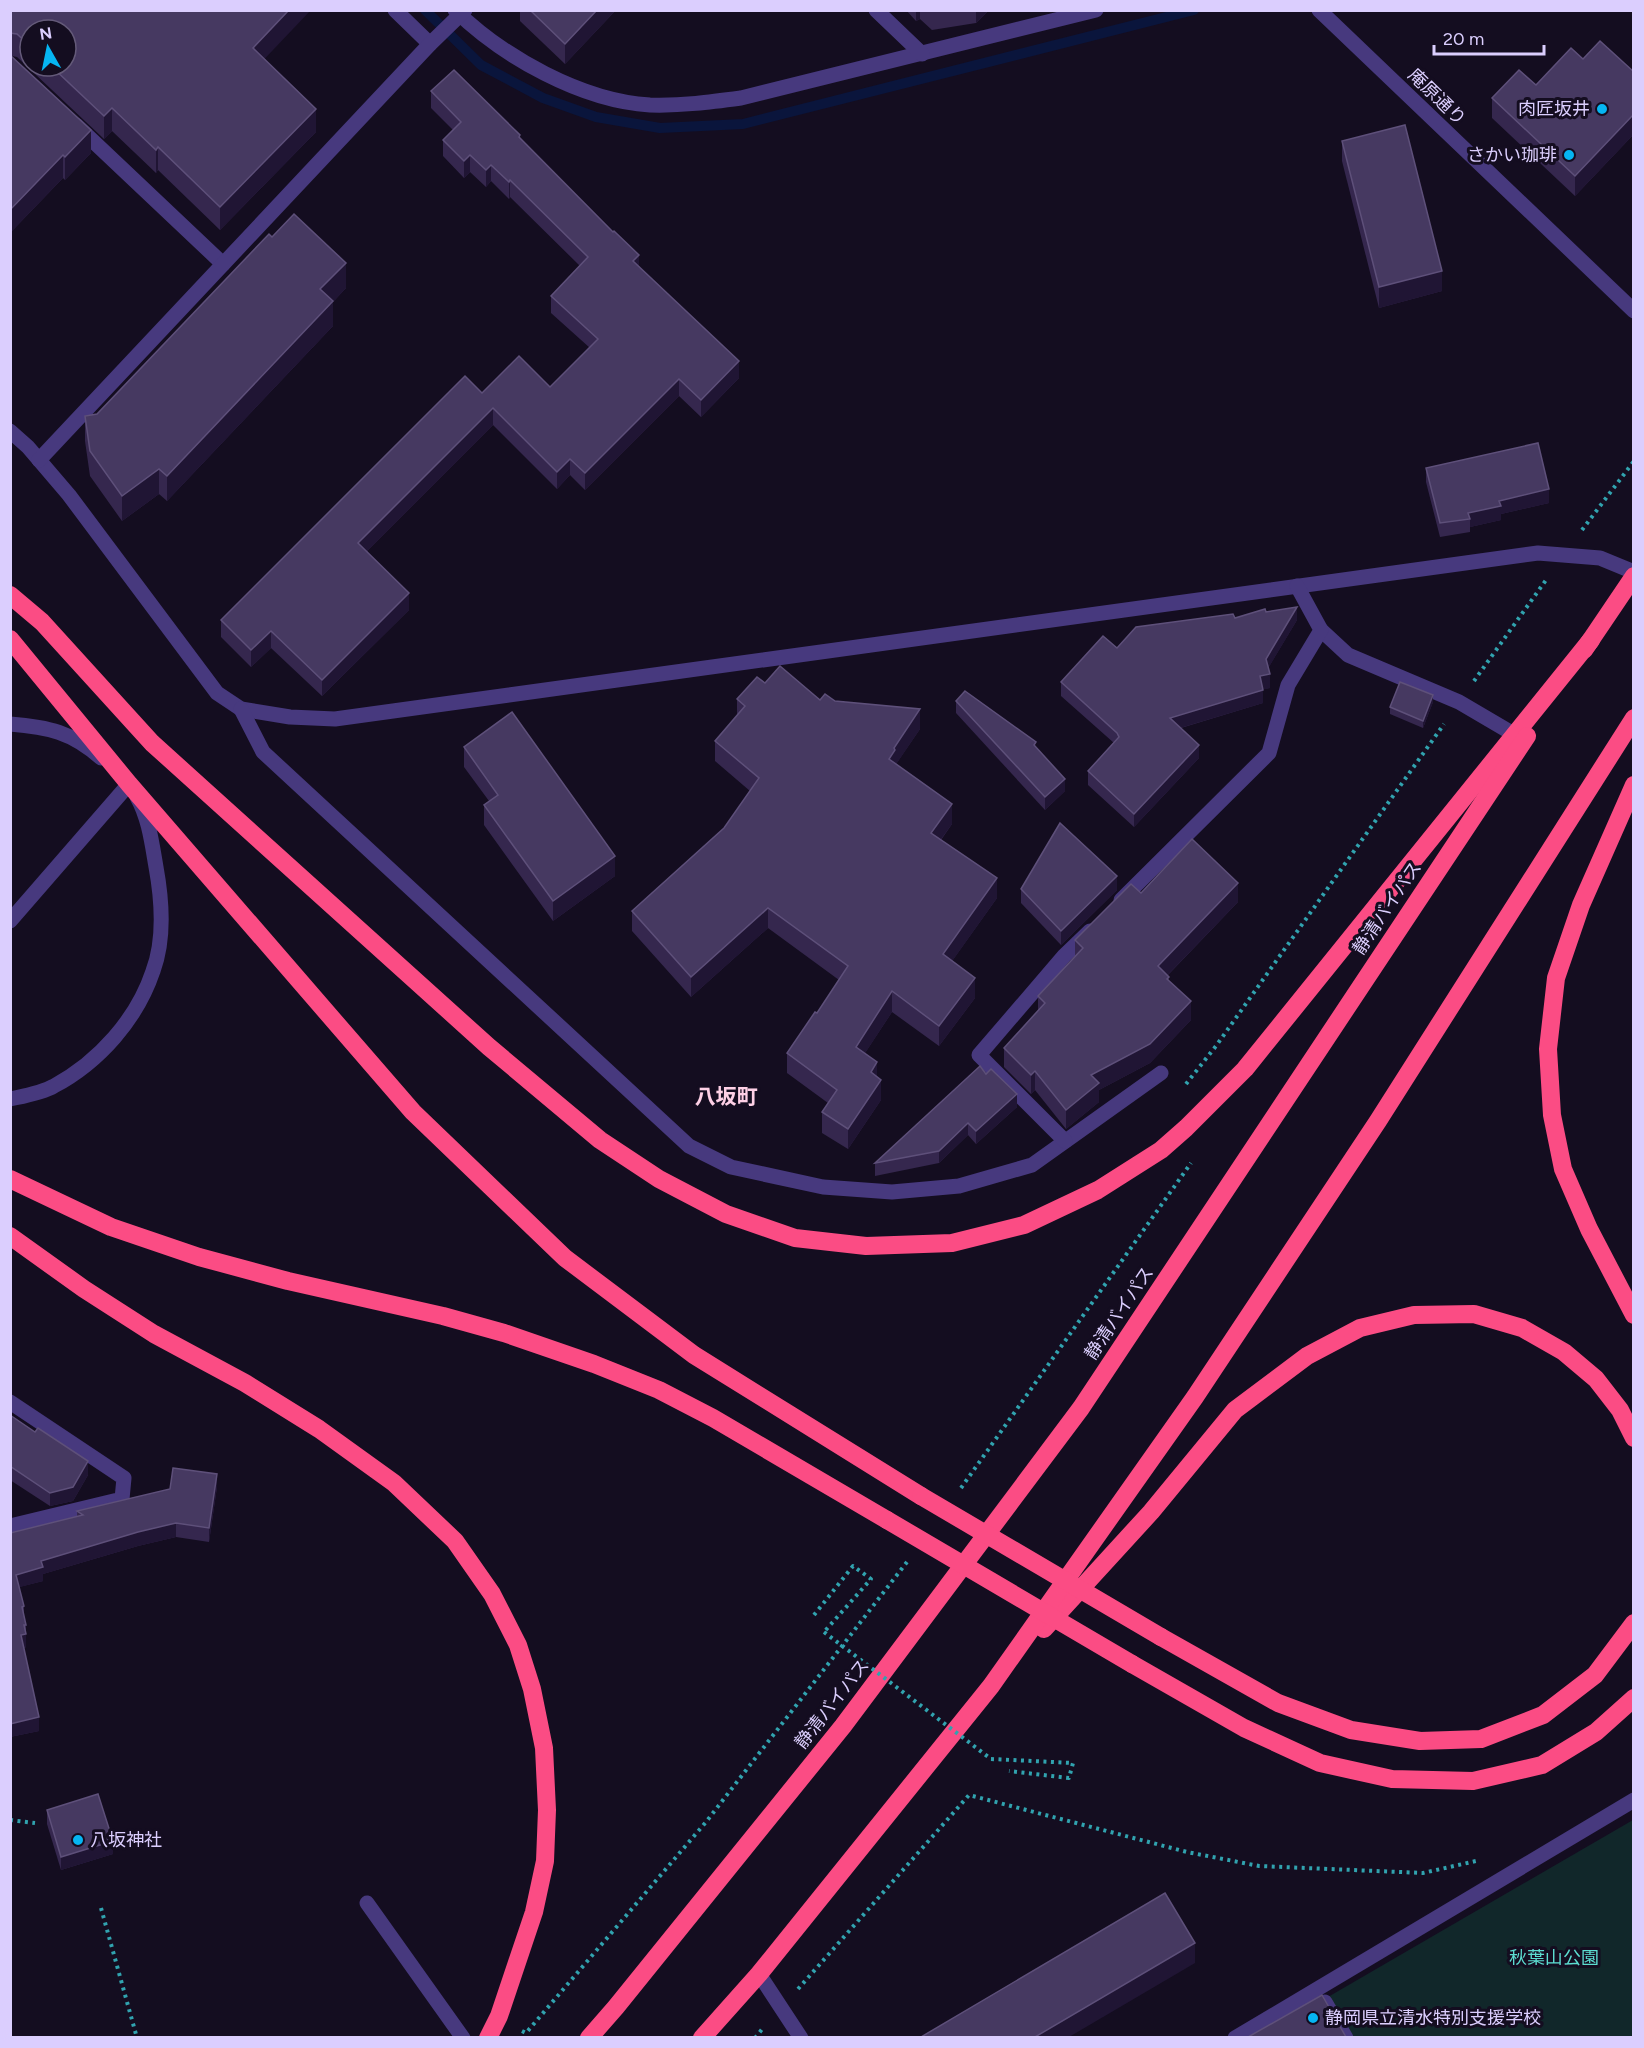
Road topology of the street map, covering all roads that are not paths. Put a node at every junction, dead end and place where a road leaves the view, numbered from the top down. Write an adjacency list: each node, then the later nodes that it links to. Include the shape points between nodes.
1 (395, 10): 6 (street)
2 (876, 10): 7 (street)
3 (1096, 10): 7 (street)
4 (1318, 10): 10 (street, 庵原通り)
5 (460, 12): 6 (street); 7 (street, via 510,54 556,78 601,95 648,105 741,98)
6 (430, 44): 9 (street)
7 (922, 54)
8 (62, 112): 9 (street)
9 (224, 264): 12 (street)
10 (1634, 311)
11 (10, 431): 12 (street)
12 (39, 460): 18 (street, via 218,693)
13 (1634, 574): 14 (street, via 1600,558 1538,553); 21 (highway, 静清バイパス)
14 (1297, 586): 16 (street); 18 (street, via 335,719)
15 (10, 595): 21 (highway, via 42,622 152,743 489,1047 600,1140 659,1179 726,1214 795,1238 866,1246 952,1243 1024,1225 1098,1190 1161,1150 1245,1069)
16 (1321, 630): 21 (street, via 1348,655 1459,702); 24 (street, via 1288,685 1269,753)
17 (10, 639): 22 (highway)
18 (241, 709): 29 (street, via 262,752 689,1146 731,1167 823,1187 892,1192 959,1186 1032,1165)
19 (1634, 718): 37 (highway, via 1378,1121 1195,1397)
20 (10, 724): 22 (street, via 60,731 91,749)
21 (1519, 737): 45 (highway, 静清バイパス, via 1081,1408 843,1726)
22 (129, 784): 25 (street); 28 (street, via 142,807 161,895 154,970 140,1003 116,1036 83,1067 52,1087); 36 (highway, bridge, via 413,1112 565,1258 694,1355 921,1496 1278,1703 1351,1730 1420,1741 1481,1739 1543,1715 1596,1675)
23 (1634, 785): 32 (highway, via 1581,905 1556,978 1548,1049 1552,1115 1563,1169)
24 (1114, 908)
25 (10, 921)
26 (1097, 924): 29 (street, via 1064,956 979,1055)
27 (1161, 1073): 29 (street)
28 (10, 1099)
29 (1065, 1141)
30 (10, 1179): 38 (highway, bridge, via 111,1227 198,1257 504,1333 658,1390 713,1418 1244,1728 1320,1763 1392,1779 1473,1782 1542,1765 1596,1732)
31 (10, 1236): 44 (highway, via 154,1334 319,1429 394,1483 455,1541 492,1594 518,1645 532,1689 544,1748 547,1810 545,1861 534,1912 499,2016)
32 (1634, 1315)
33 (10, 1402): 35 (street, via 124,1478 122,1498)
34 (1634, 1438): 37 (highway, via 1620,1410 1596,1379 1564,1352 1522,1328 1474,1314 1414,1315 1360,1328 1307,1356 1235,1410 1151,1512)
35 (10, 1526)
36 (1634, 1623)
37 (991, 1686): 41 (highway)
38 (1634, 1698)
39 (1634, 1800): 42 (street)
40 (367, 1904): 43 (street)
41 (759, 1974): 46 (highway); 47 (street)
42 (1317, 1989): 48 (street); 49 (street)
43 (463, 2037)
44 (488, 2037)
45 (588, 2037)
46 (702, 2037)
47 (801, 2037)
48 (1235, 2037)
49 (1346, 2037)

